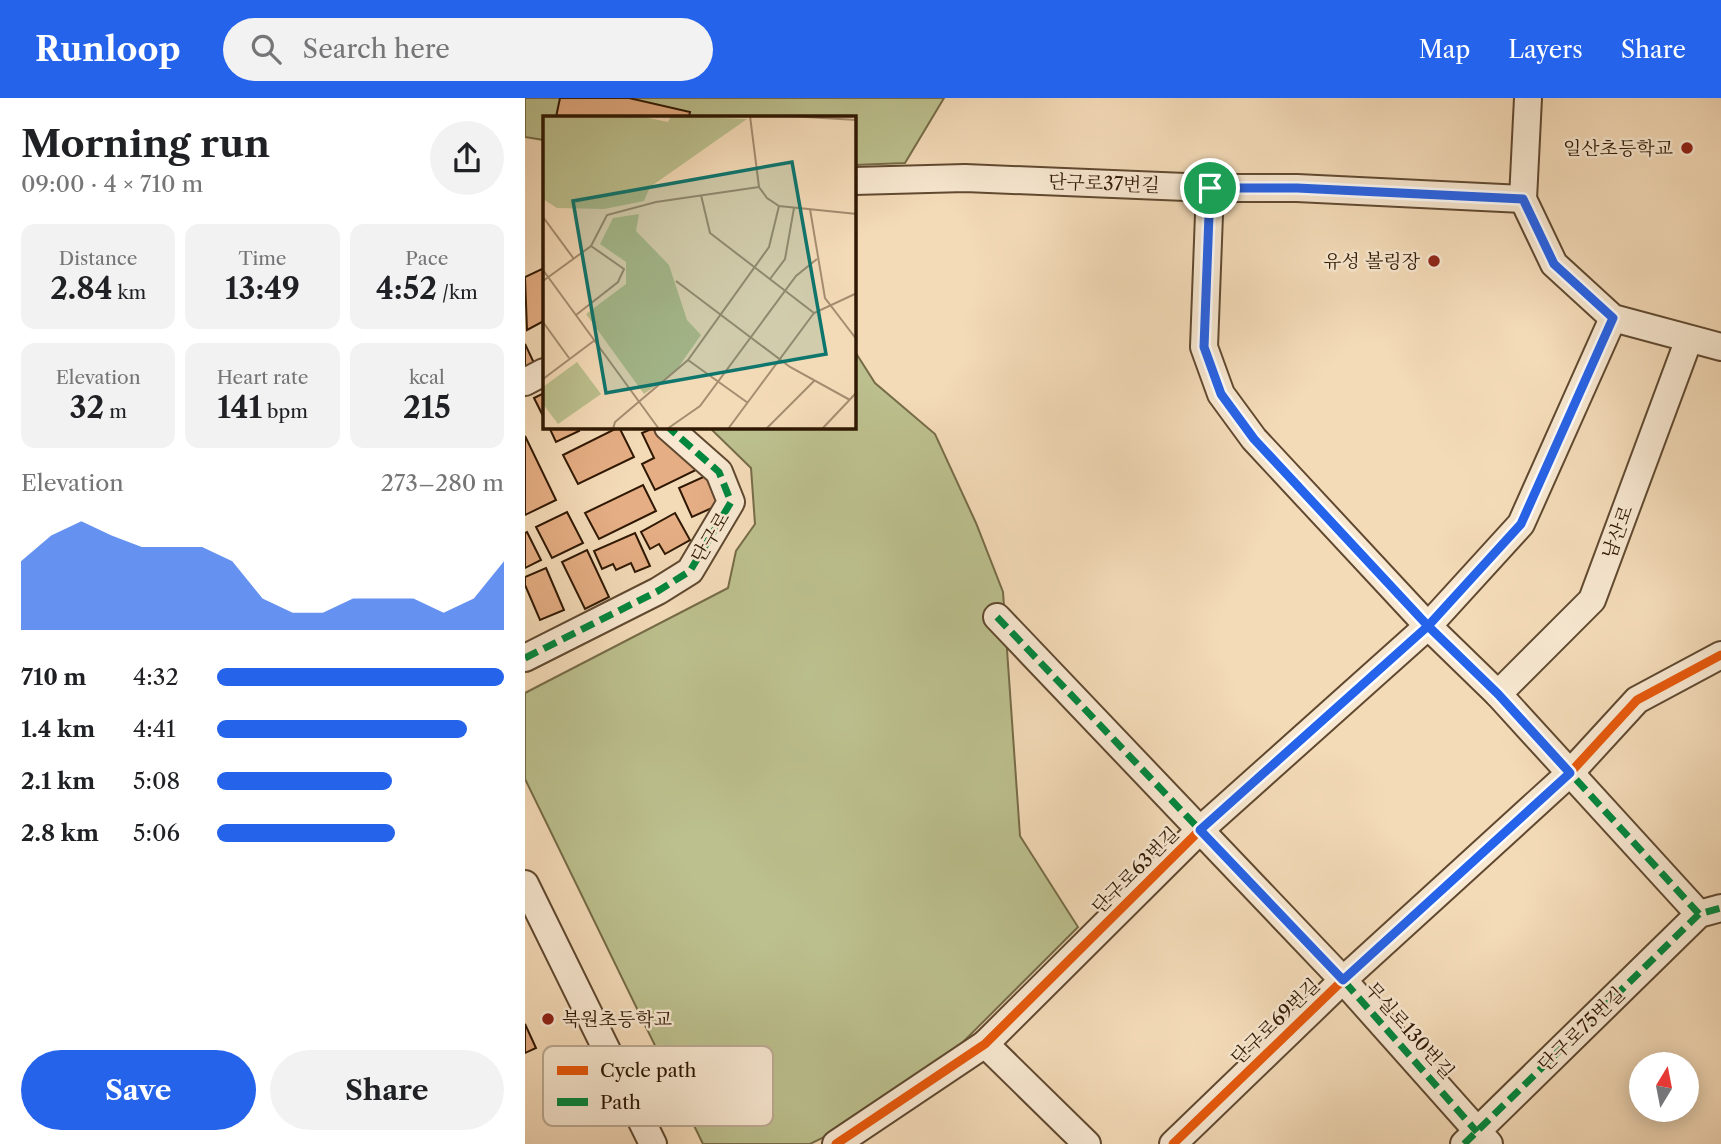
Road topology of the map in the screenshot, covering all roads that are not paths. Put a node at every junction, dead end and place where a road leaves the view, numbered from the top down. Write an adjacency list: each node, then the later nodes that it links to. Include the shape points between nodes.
1 (1528, 98): 4 (street)
2 (856, 181): 3 (street, 단구로37번길, via 965,178)
3 (1210, 188): 4 (street, 단구로37번길); 12 (street, via 1204,347 1221,394 1254,439)
4 (1523, 199): 5 (street, via 1554,264)
5 (1613, 318): 6 (street); 12 (street, 단구로63번길, via 1521,524)
6 (1689, 339): 7 (street); 15 (street, 남산로, via 1592,600)
7 (1721, 347)
8 (543, 373): 9 (street)
9 (525, 382)
10 (670, 429): 14 (street, 단구로, via 719,472 731,502 690,570)
11 (997, 617): 17 (street, 무실로130번길)
12 (1428, 626): 15 (street); 17 (street, 단구로63번길)
13 (1721, 655): 16 (street, 단구로69번길, via 1637,700)
14 (525, 658)
15 (1498, 694): 16 (street)
16 (1570, 773): 19 (street, 단구로75번길); 20 (street, 단구로69번길)
17 (1200, 830): 20 (street, 무실로130번길); 21 (street, 단구로63번길)
18 (525, 884): 22 (street)
19 (1710, 911): 24 (street, 단구로75번길)
20 (1343, 980): 24 (street, 무실로130번길); 28 (street, 단구로69번길)
21 (985, 1044): 26 (street, 단구로63번길); 27 (street)
22 (605, 1046)
23 (644, 1126): 25 (street)
24 (1477, 1140)
25 (653, 1144)
26 (836, 1144)
27 (1087, 1144)
28 (1173, 1144)

